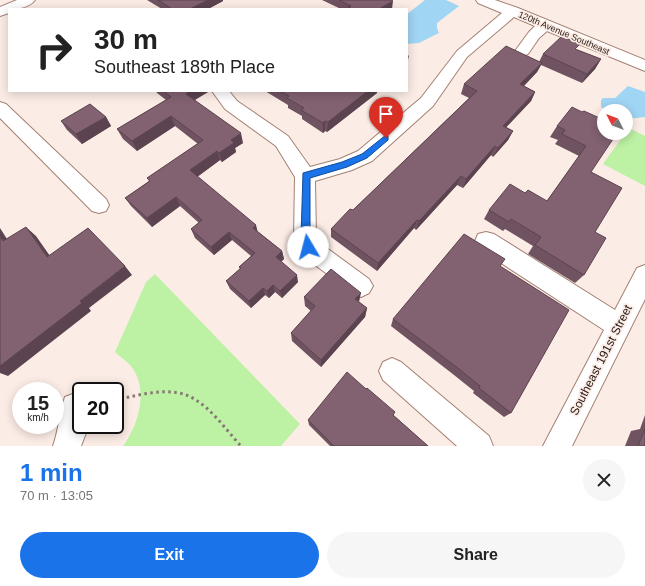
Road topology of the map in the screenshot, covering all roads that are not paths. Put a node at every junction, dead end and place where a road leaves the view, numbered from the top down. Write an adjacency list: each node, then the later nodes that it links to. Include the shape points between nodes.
1 (28, 0): 3 (street)
2 (483, 0): 4 (street, 120th Avenue Southeast)
3 (9, 8)
4 (513, 11): 5 (street, 120th Avenue Southeast); 10 (street, via 462,54 427,102 365,156)
5 (546, 25): 6 (street, via 534,35); 7 (street, 120th Avenue Southeast)
6 (523, 51)
7 (645, 66)
8 (221, 92): 10 (street, via 231,105 282,142)
9 (0, 108): 11 (street)
10 (306, 176): 14 (street, via 305,237 308,247)
11 (99, 205)
12 (486, 241): 15 (street)
13 (645, 275): 15 (street, Southeast 191st Street)
14 (361, 286)
15 (619, 326): 20 (street, Southeast 191st Street)
16 (392, 371): 19 (street)
17 (72, 433): 18 (street)
18 (67, 446)
19 (478, 446)
20 (557, 446)

